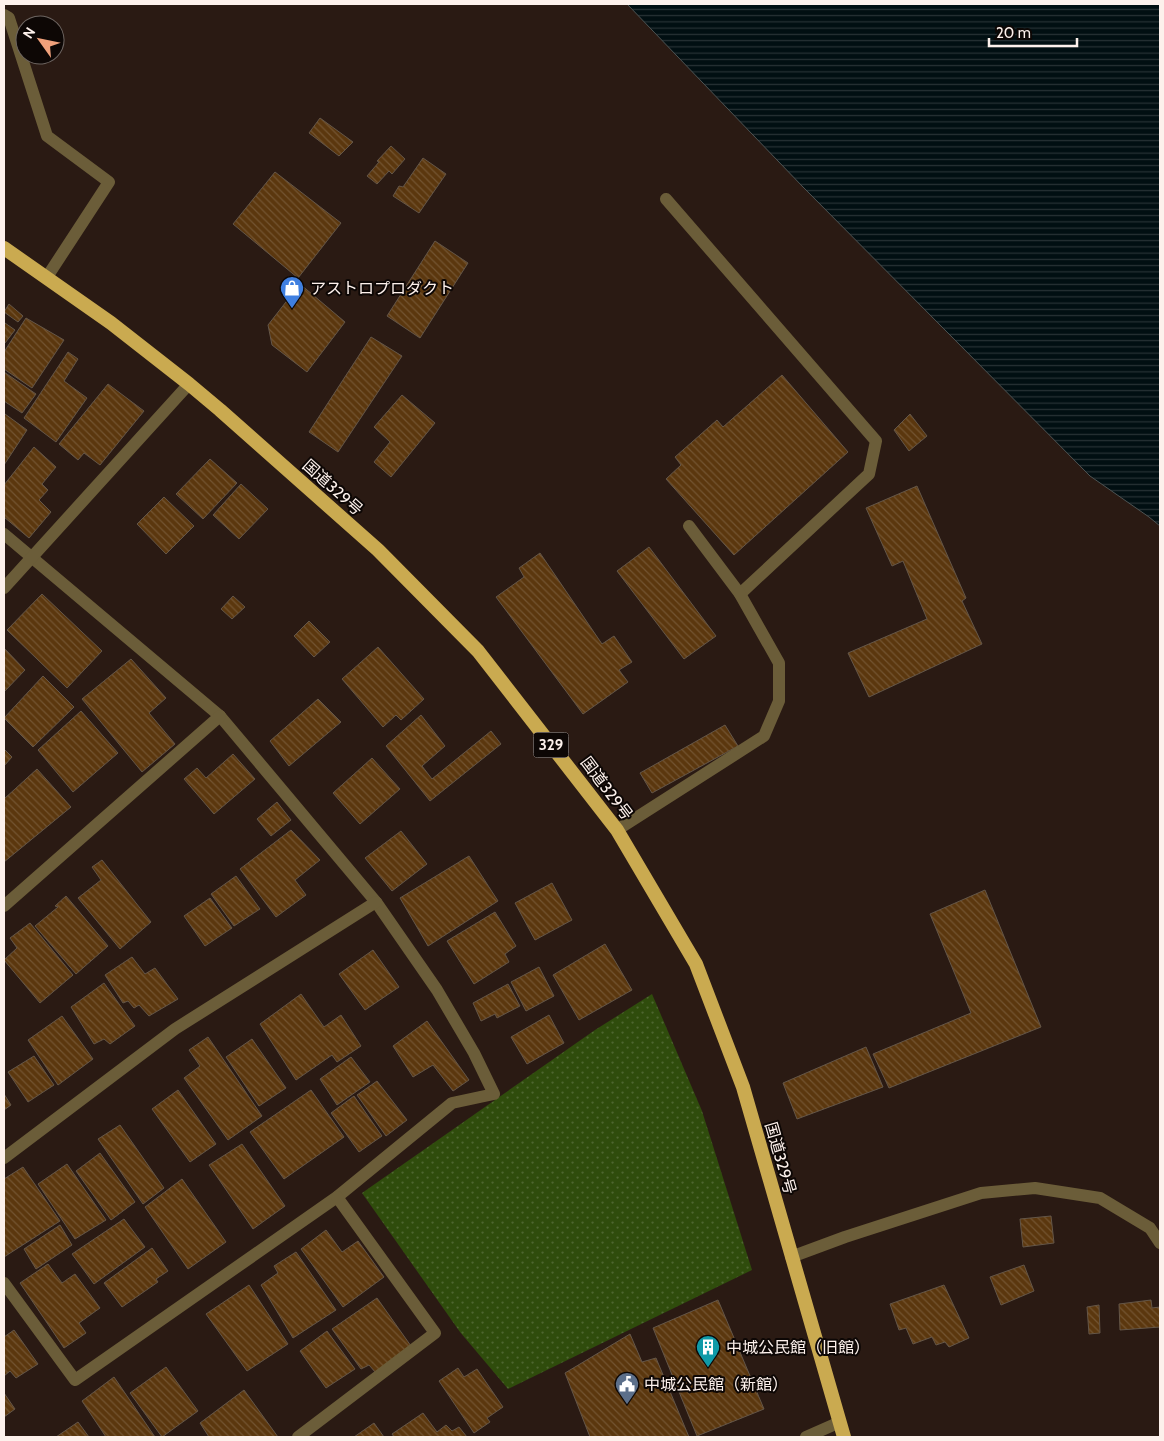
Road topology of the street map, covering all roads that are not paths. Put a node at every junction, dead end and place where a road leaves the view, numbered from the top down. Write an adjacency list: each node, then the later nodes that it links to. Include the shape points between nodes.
1 (4, 15): 4 (street, via 9,18 47,136 109,182)
2 (666, 199): 10 (street, via 876,441 870,474)
3 (4, 248): 4 (highway, 国道329号 / 329)
4 (47, 277): 5 (highway, 国道329号 / 329)
5 (189, 384): 8 (street); 12 (highway, 国道329号 / 329, via 378,550 478,651)
6 (689, 526): 10 (street)
7 (4, 534): 8 (street)
8 (31, 557): 9 (street); 11 (street)
9 (4, 588)
10 (740, 594): 12 (street, via 779,663 779,701 764,736)
11 (220, 716): 13 (street); 14 (street)
12 (617, 830): 18 (highway, 国道329号 / 329, via 696,964 742,1087)
13 (376, 902): 15 (street, via 175,1029); 16 (street, via 437,990 494,1094 452,1103)
14 (4, 906)
15 (4, 1158)
16 (337, 1197): 19 (street, via 75,1380); 21 (street, via 435,1333)
17 (1160, 1243): 18 (street, via 1150,1228 1100,1198 1034,1188 981,1193)
18 (791, 1257): 20 (highway, 国道329号 / 329)
19 (4, 1283)
20 (840, 1422): 22 (street); 23 (highway, 国道329号 / 329)
21 (298, 1437)
22 (806, 1437)
23 (844, 1437)

